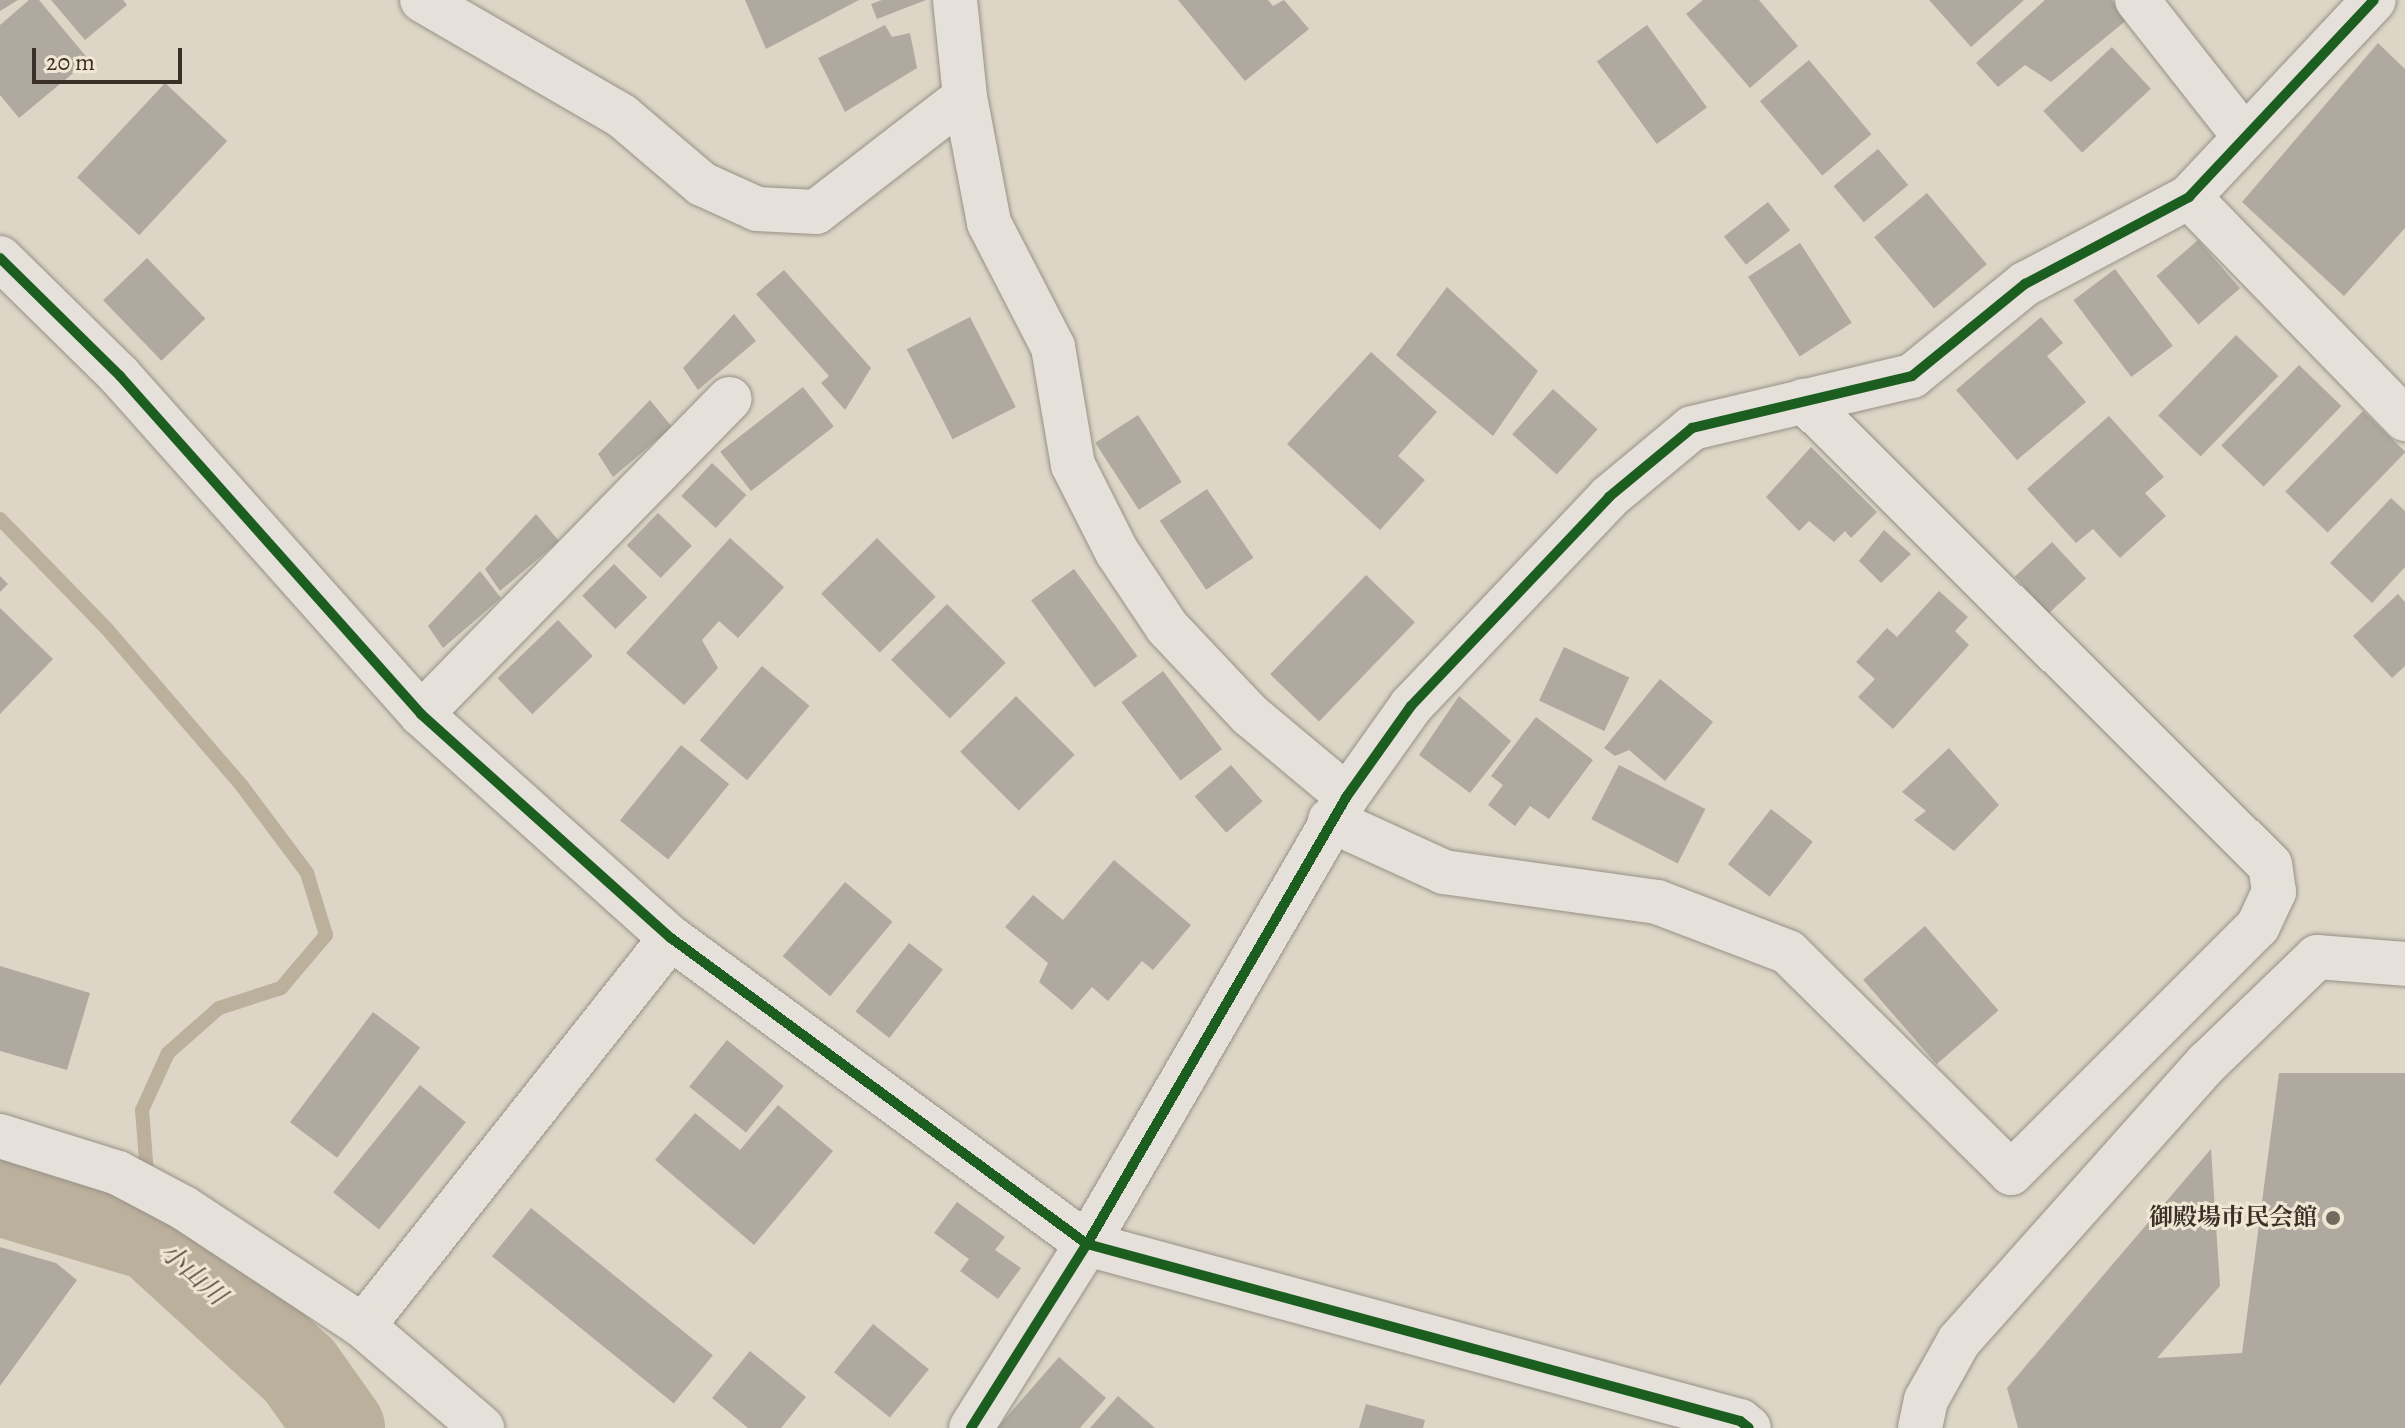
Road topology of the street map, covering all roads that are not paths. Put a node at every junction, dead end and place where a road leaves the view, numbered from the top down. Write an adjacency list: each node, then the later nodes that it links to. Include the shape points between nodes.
1 (422, 0): 5 (street, via 622,116 702,184 757,209 816,212)
2 (955, 0): 5 (street)
3 (2137, 0): 6 (street)
4 (2374, 0): 6 (street)
5 (965, 97): 13 (street, via 989,223 1053,347 1073,465 1117,552 1167,627)
6 (2244, 136): 7 (street)
7 (2189, 197): 10 (street, via 2025,284 1912,376); 11 (street)
8 (0, 258): 12 (street, via 120,376)
9 (730, 399): 12 (street)
10 (1804, 401): 13 (street, via 1692,428 1609,497 1411,706); 13 (street, via 2270,865 2274,892 2258,926 2011,1173 1788,952 1657,902 1444,872)
11 (2405, 419)
12 (421, 714): 14 (street)
13 (1339, 808): 17 (street)
14 (671, 938): 17 (street); 18 (street)
15 (2405, 964): 22 (street, via 2317,957 2207,1063 1959,1341 1926,1400)
16 (0, 1136): 18 (street, via 118,1173 184,1208)
17 (1087, 1244): 20 (street); 21 (street, via 1740,1421)
18 (363, 1326): 19 (street)
19 (482, 1428)
20 (971, 1428)
21 (1749, 1428)
22 (1920, 1428)

